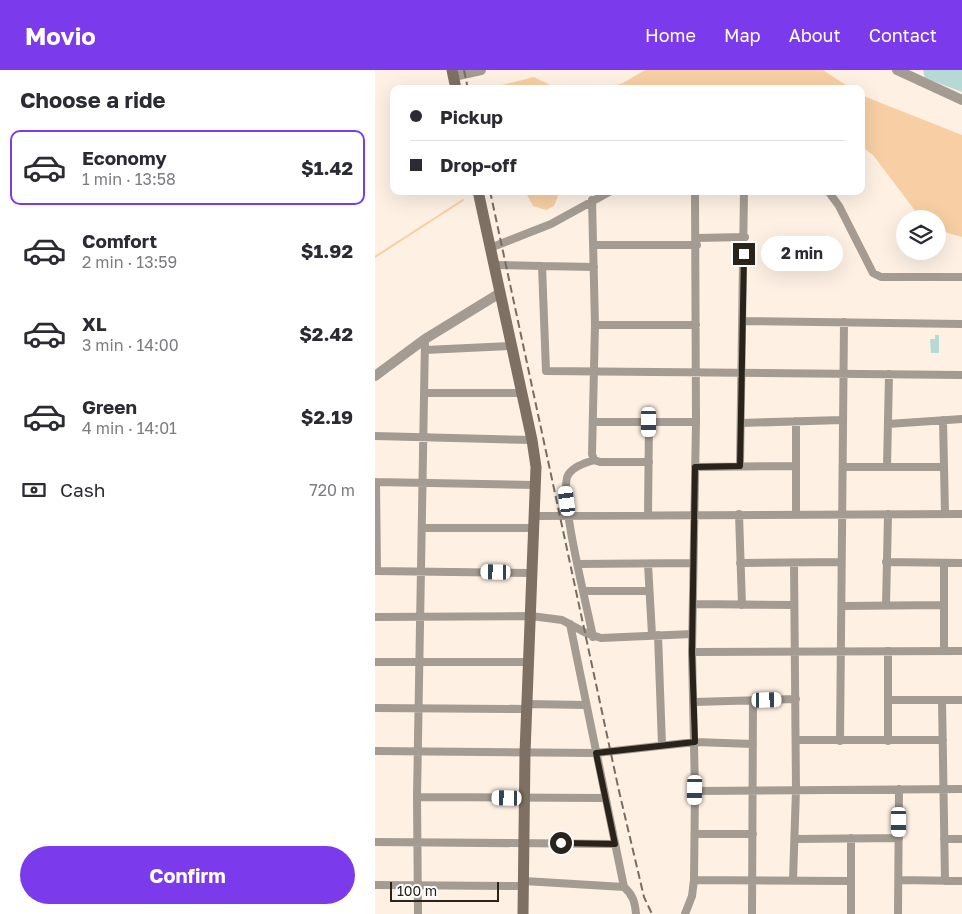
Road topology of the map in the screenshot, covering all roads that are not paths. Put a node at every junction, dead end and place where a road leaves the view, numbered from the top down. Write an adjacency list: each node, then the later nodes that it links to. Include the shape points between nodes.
1 (897, 70): 4 (street)
2 (476, 71): 3 (street)
3 (453, 73)
4 (962, 100)
5 (479, 195): 14 (main road)
6 (603, 195): 10 (street)
7 (695, 195): 12 (street)
8 (744, 195): 11 (street)
9 (831, 195): 18 (street, via 873,273 881,277)
10 (592, 200): 13 (street); 14 (street, via 551,224)
11 (745, 237): 12 (street); 20 (street)
12 (696, 242): 13 (street); 24 (street)
13 (595, 245): 17 (street)
14 (490, 248): 15 (main road)
15 (494, 265): 16 (street); 19 (main road)
16 (542, 266): 17 (street); 27 (street, via 546,371)
17 (595, 267): 23 (street)
18 (962, 277)
19 (500, 293): 25 (street); 26 (main road)
20 (743, 320): 21 (street); 29 (street)
21 (844, 322): 22 (street); 30 (street)
22 (962, 324)
23 (595, 325): 24 (street); 27 (street)
24 (696, 325): 28 (street)
25 (425, 344): 26 (street); 33 (street); 34 (street)
26 (511, 346): 35 (main road)
27 (594, 371): 28 (street); 40 (street)
28 (695, 373): 29 (street); 42 (street)
29 (741, 373): 30 (street); 43 (street)
30 (842, 373): 31 (street); 37 (street)
31 (889, 374): 32 (street); 44 (street)
32 (962, 375)
33 (375, 376)
34 (425, 393): 35 (street); 46 (street)
35 (522, 393): 47 (main road)
36 (962, 419): 38 (street)
37 (842, 420): 39 (street); 53 (street)
38 (943, 420): 44 (street); 55 (street)
39 (796, 421): 43 (street); 51 (street)
40 (593, 422): 41 (street); 48 (street)
41 (649, 422): 42 (street); 49 (street)
42 (696, 422): 52 (street)
43 (741, 423): 50 (street)
44 (888, 424): 54 (street)
45 (375, 436): 46 (street)
46 (423, 437): 47 (street); 57 (street)
47 (532, 440): 58 (main road)
48 (594, 460): 49 (street); 67 (street, via 578,465 568,475 565,487)
49 (649, 462): 66 (street)
50 (740, 466): 51 (street); 52 (street)
51 (796, 466): 59 (street)
52 (695, 467): 61 (street)
53 (843, 467): 54 (street); 63 (street)
54 (887, 467): 55 (street)
55 (943, 467): 60 (street)
56 (376, 482): 57 (street); 79 (street)
57 (423, 482): 58 (street); 69 (street)
58 (535, 485): 68 (main road)
59 (796, 513): 62 (street); 63 (street)
60 (945, 513): 64 (street); 65 (street)
61 (694, 514): 62 (street); 66 (street); 72 (street)
62 (739, 514): 73 (street)
63 (843, 514): 64 (street); 70 (street)
64 (888, 514): 71 (street)
65 (962, 514)
66 (648, 515): 67 (street)
67 (569, 516): 68 (street); 77 (street)
68 (534, 522): 69 (street); 81 (main road)
69 (423, 528): 80 (street)
70 (841, 562): 74 (street); 89 (street)
71 (886, 562): 75 (street); 87 (street)
72 (693, 563): 78 (street); 84 (street)
73 (741, 563): 74 (street); 86 (street)
74 (794, 563): 85 (street)
75 (944, 563): 76 (street); 88 (street)
76 (962, 563)
77 (578, 564): 78 (street); 82 (street)
78 (648, 564): 83 (street)
79 (376, 571): 80 (street)
80 (422, 571): 81 (street); 92 (street)
81 (532, 573): 90 (main road)
82 (584, 591): 83 (street); 96 (street)
83 (649, 591): 95 (street)
84 (693, 604): 86 (street); 94 (street)
85 (795, 604): 86 (street); 98 (street)
86 (742, 605)
87 (886, 605): 88 (street); 89 (street)
88 (943, 605): 97 (street)
89 (843, 606): 99 (street)
90 (531, 616): 92 (street); 93 (street, via 554,618); 105 (main road)
91 (375, 617): 92 (street)
92 (421, 617): 104 (street)
93 (570, 624): 96 (street); 112 (street)
94 (692, 634): 95 (street); 102 (street)
95 (655, 635): 96 (street); 122 (street)
96 (593, 637)
97 (943, 650): 100 (street); 101 (street)
98 (795, 651): 99 (street); 102 (street); 106 (street)
99 (842, 651): 100 (street); 118 (street)
100 (888, 651): 108 (street)
101 (962, 651)
102 (692, 652): 111 (street)
103 (375, 662): 104 (street)
104 (419, 662): 105 (street); 115 (street)
105 (529, 662): 113 (main road)
106 (795, 699): 107 (street); 116 (street)
107 (753, 700): 111 (street); 121 (street)
108 (888, 700): 109 (street); 119 (street)
109 (942, 700): 110 (street); 117 (street)
110 (962, 700)
111 (694, 702): 120 (street)
112 (586, 705): 113 (street); 126 (street)
113 (527, 707): 115 (street); 125 (main road)
114 (375, 708): 115 (street)
115 (419, 708): 124 (street)
116 (797, 740): 118 (street); 132 (street)
117 (943, 740): 119 (street); 128 (street)
118 (840, 741): 119 (street)
119 (888, 741)
120 (695, 742): 121 (street); 122 (street); 130 (street)
121 (753, 744): 131 (street)
122 (661, 745): 126 (street)
123 (375, 751): 124 (street)
124 (418, 752): 125 (street); 133 (street)
125 (525, 753): 126 (street); 134 (main road)
126 (596, 753): 135 (street)
127 (899, 789): 128 (street); 132 (street); 139 (street)
128 (944, 789): 129 (street); 141 (street)
129 (962, 789)
130 (695, 790): 131 (street); 136 (street)
131 (751, 790): 132 (street); 137 (street)
132 (796, 790): 140 (street)
133 (417, 797): 134 (street); 144 (street)
134 (525, 798): 135 (street); 145 (main road)
135 (605, 798): 146 (street)
136 (695, 834): 137 (street); 147 (street)
137 (753, 834): 150 (street)
138 (851, 838): 139 (street); 140 (street); 151 (street)
139 (899, 838): 149 (street)
140 (795, 839): 148 (street)
141 (944, 839): 142 (street); 152 (street)
142 (962, 840)
143 (375, 842): 144 (street)
144 (417, 842): 145 (street); 156 (street)
145 (525, 842): 146 (street); 154 (main road)
146 (615, 844): 157 (street)
147 (694, 880): 150 (street); 161 (street)
148 (793, 880): 150 (street); 151 (street)
149 (899, 880): 152 (street); 164 (street)
150 (752, 881): 162 (street)
151 (851, 881): 163 (street)
152 (945, 881): 153 (street)
153 (962, 881)
154 (524, 884): 156 (street); 157 (street); 159 (main road)
155 (375, 885): 156 (street)
156 (418, 886): 158 (street)
157 (623, 887): 160 (street, via 631,894)
158 (418, 914)
159 (523, 914)
160 (636, 914)
161 (685, 914)
162 (752, 914)
163 (851, 914)
164 (898, 914)

